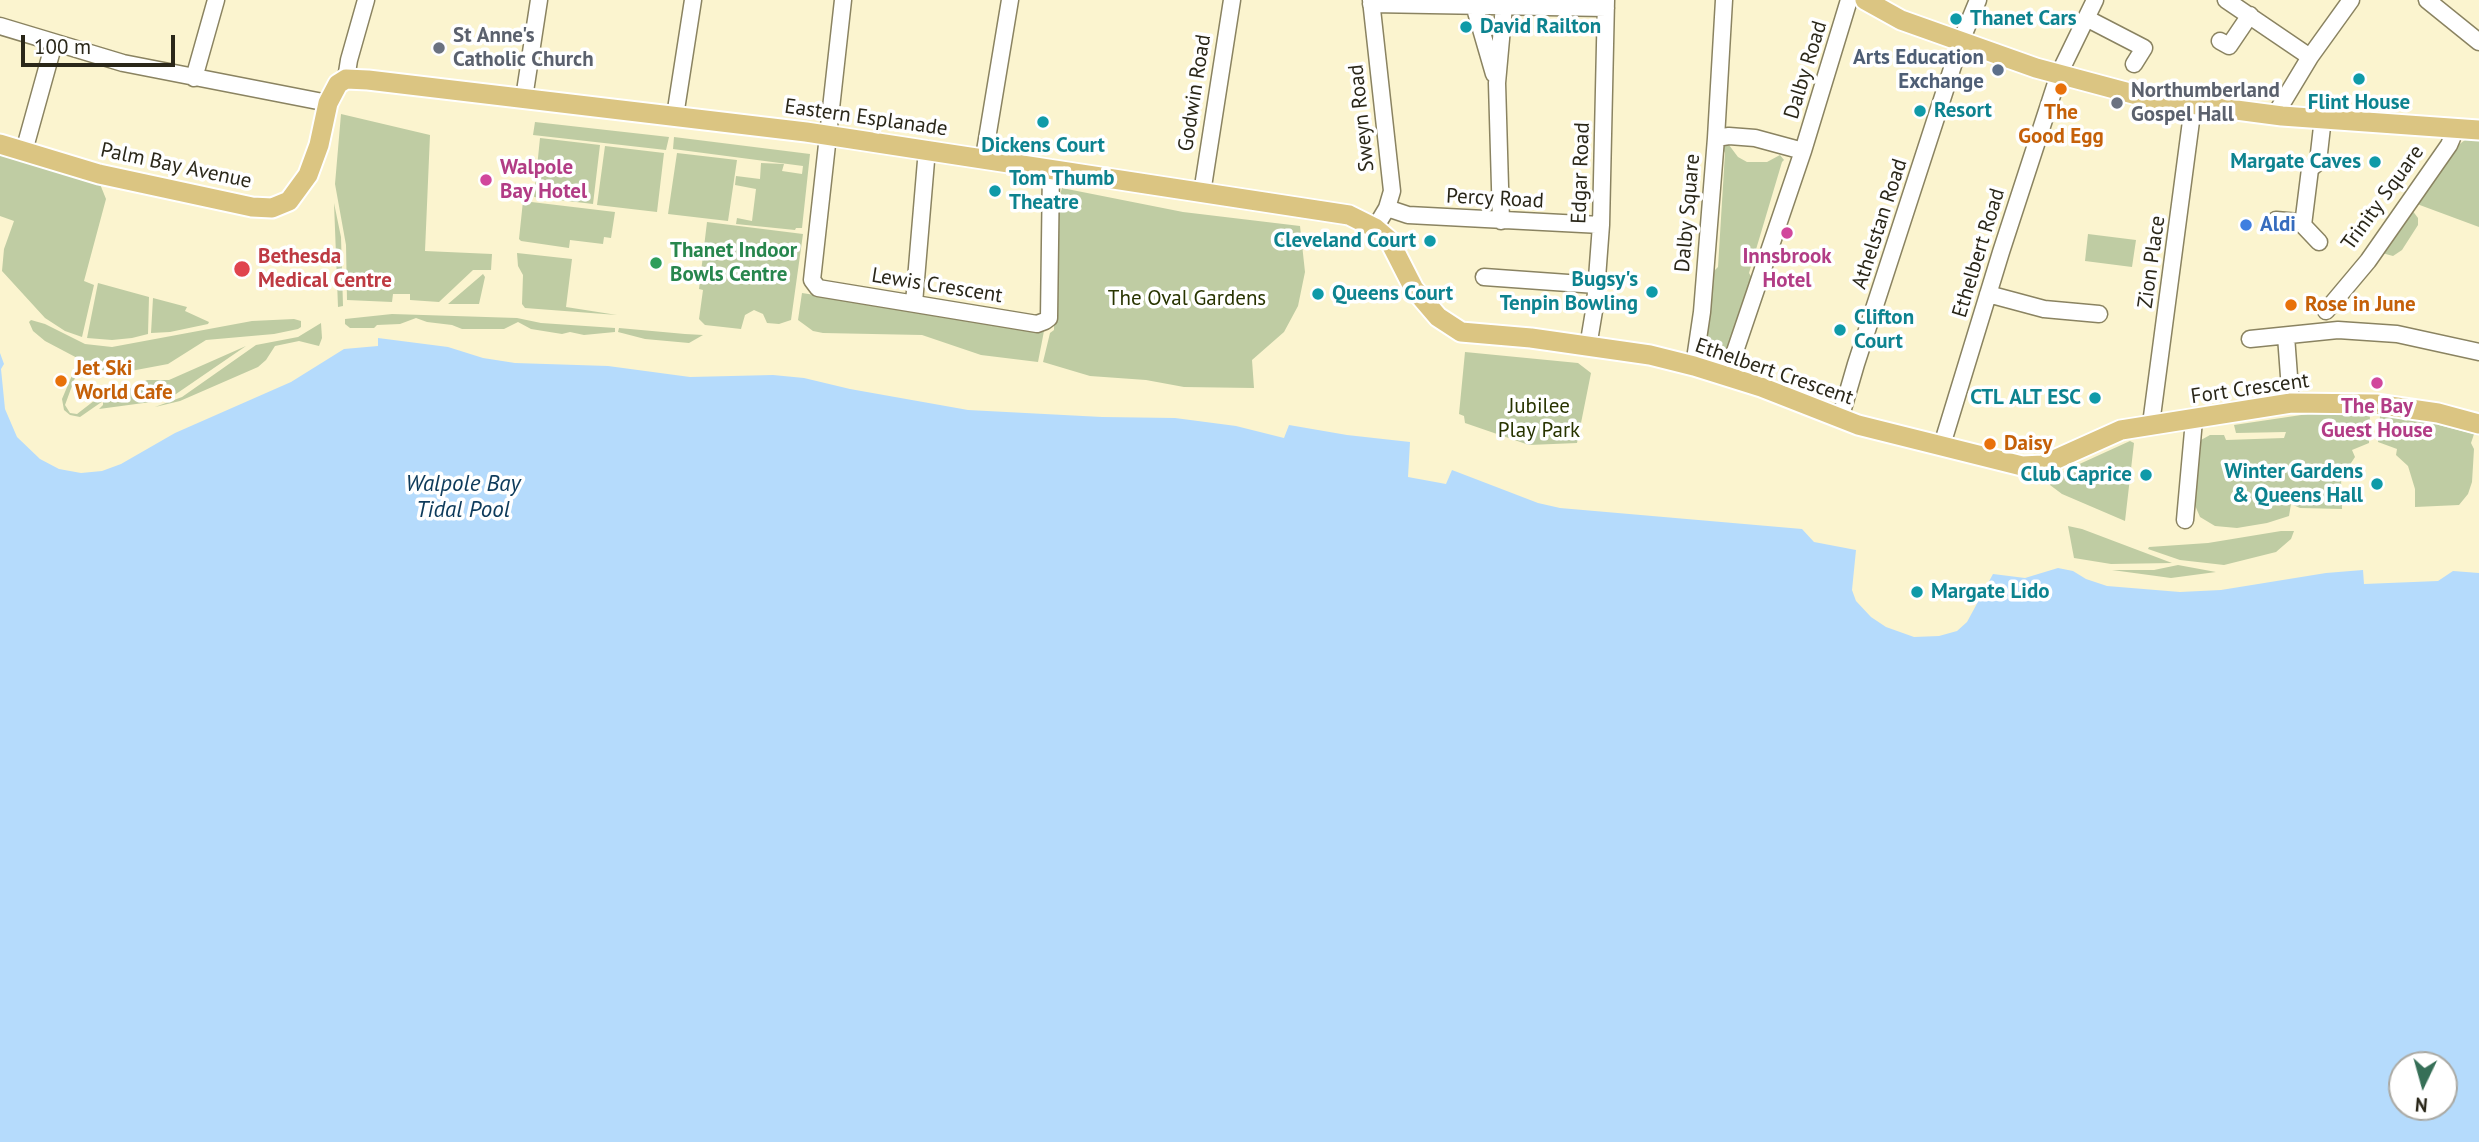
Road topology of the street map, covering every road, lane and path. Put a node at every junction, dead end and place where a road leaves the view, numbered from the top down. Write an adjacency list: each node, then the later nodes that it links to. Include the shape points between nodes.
1 (216, 0): 31 (street)
2 (366, 0): 32 (street)
3 (539, 0): 34 (street)
4 (693, 0): 38 (street)
5 (844, 0): 42 (street)
6 (1010, 0): 48 (street)
7 (1232, 0): 50 (street, Godwin Road)
8 (1724, 0): 43 (street)
9 (1849, 0): 47 (street, Dalby Road)
10 (1864, 0): 24 (main road, via 1901,20)
11 (1978, 0): 24 (street, Athelstan Road)
12 (2095, 0): 22 (street, Ethelbert Road)
13 (2226, 0): 21 (street)
14 (2351, 0): 28 (street)
15 (2427, 0): 20 (street)
16 (1371, 2): 18 (street); 51 (street, Sweyn Road, via 1392,191)
17 (1606, 4): 19 (street); 54 (street, Edgar Road)
18 (1474, 5): 19 (street); 33 (street)
19 (1504, 6): 33 (street)
20 (2447, 6): 26 (street)
21 (2250, 15): 25 (street, via 2229,46); 28 (street)
22 (2086, 18): 29 (street, via 2144,48); 30 (street, Ethelbert Road)
23 (0, 26): 27 (street)
24 (1961, 41): 30 (main road); 71 (street, Athelstan Road)
25 (2220, 41)
26 (2479, 42)
27 (54, 43): 31 (street); 46 (street)
28 (2311, 57): 37 (street)
29 (2134, 64)
30 (2059, 74): 36 (main road); 60 (street, Ethelbert Road)
31 (194, 78): 35 (street)
32 (346, 79): 34 (main road, Eastern Esplanade); 35 (main road, Palm Bay Avenue, via 338,83)
33 (1497, 83): 52 (street)
34 (524, 98): 38 (main road, Eastern Esplanade)
35 (328, 103): 46 (main road, Palm Bay Avenue, via 308,175 289,201 272,208 99,174)
36 (2193, 106): 37 (main road); 74 (street, Zion Place)
37 (2275, 115): 39 (main road)
38 (676, 116): 42 (main road, Eastern Esplanade)
39 (2323, 118): 40 (main road); 55 (street)
40 (2453, 129): 41 (main road); 62 (street, Trinity Square, via 2449,145 2368,261)
41 (2479, 130)
42 (829, 135): 45 (main road, Eastern Esplanade); 61 (street, Lewis Crescent, via 811,280 817,288)
43 (1716, 138): 47 (street, Dalby Square, via 1755,138); 68 (street, Dalby Square)
44 (0, 144): 46 (main road, Palm Bay Avenue)
45 (928, 149): 48 (main road, Eastern Esplanade); 61 (street)
46 (24, 151)
47 (1804, 151): 69 (street)
48 (984, 157): 49 (main road, Eastern Esplanade)
49 (1051, 168): 50 (main road, Eastern Esplanade); 61 (street, Lewis Crescent, via 1049,318 1037,324)
50 (1202, 192): 56 (main road, Eastern Esplanade, via 1349,215)
51 (1387, 208): 52 (street, Percy Road, via 1408,215); 56 (street, Sweyn Road)
52 (1501, 220): 54 (street, Percy Road)
53 (2276, 220): 55 (street)
54 (1601, 225): 59 (street, Edgar Road)
55 (2303, 225): 57 (street)
56 (1375, 228): 66 (main road, Ethelbert Crescent, via 1394,248 1409,283 1450,327 1474,335)
57 (2319, 242)
58 (1484, 277): 59 (street)
59 (1596, 285): 66 (street, Edgar Road)
60 (1988, 294): 63 (street, via 2044,309); 75 (street, Ethelbert Road)
61 (914, 303)
62 (2326, 311)
63 (2099, 314)
64 (2286, 336): 65 (street); 67 (street, via 2338,330 2397,334); 70 (street)
65 (2250, 339)
66 (1588, 347): 68 (main road, Ethelbert Crescent)
67 (2479, 352)
68 (1695, 366): 69 (main road, Ethelbert Crescent)
69 (1727, 375): 71 (main road, Ethelbert Crescent)
70 (2291, 403): 72 (main road, Fort Crescent); 73 (main road, Fort Crescent, via 2376,404)
71 (1840, 419): 75 (main road, Ethelbert Crescent)
72 (2194, 420): 74 (main road, Fort Crescent); 77 (street)
73 (2478, 422)
74 (2151, 424): 76 (main road, Fort Crescent, via 2121,430 2037,467)
75 (1942, 445): 76 (main road, Ethelbert Crescent)
76 (1973, 453)
77 (2185, 520)

